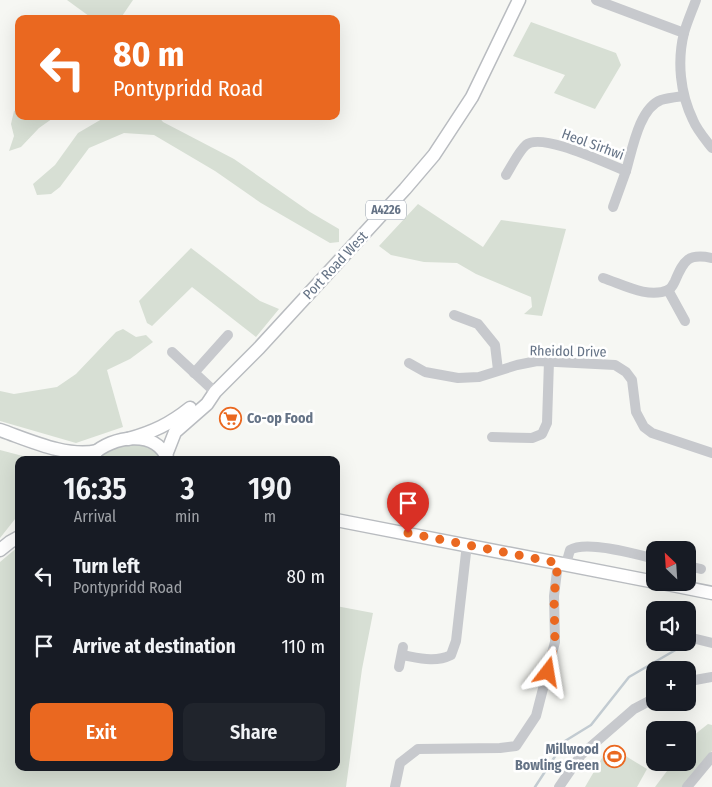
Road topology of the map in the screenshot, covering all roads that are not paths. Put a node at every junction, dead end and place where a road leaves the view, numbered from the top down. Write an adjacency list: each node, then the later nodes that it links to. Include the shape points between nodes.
1 (519, 0): 21 (main road, Port Road West / A4226, via 472,97 434,155 399,197)
2 (596, 0): 4 (street)
3 (696, 0): 4 (street)
4 (684, 33): 5 (street, via 681,55)
5 (684, 96): 6 (street, via 692,119); 7 (street, Heol Sirhwi, via 660,100 649,108 640,124)
6 (712, 148)
7 (626, 171): 8 (street, Heol Sirhwi, via 560,145 536,141 526,146); 9 (street, Heol Sirhwi)
8 (506, 175)
9 (613, 207)
10 (712, 258): 12 (street, via 698,255 688,258)
11 (604, 278): 12 (street, via 650,293)
12 (668, 290): 14 (street)
13 (454, 315): 19 (street, via 478,324 494,345)
14 (685, 321)
15 (228, 335): 20 (street)
16 (172, 352): 20 (street)
17 (549, 361): 19 (street, Rheidol Drive); 23 (street, via 547,423 542,434 532,438); 26 (street, Rheidol Drive, via 614,365 632,380 636,412 644,427 652,434)
18 (409, 363): 19 (street, Rheidol Drive, via 425,372 458,378 479,377)
19 (498, 370)
20 (194, 372): 21 (street)
21 (215, 392): 24 (main road, Port Road West / A4226, via 168,424); 30 (main road, Port Road West / A4226, via 207,404 175,432)
22 (0, 430): 25 (main road)
23 (492, 437)
24 (128, 439): 28 (main road, Port Road West, via 112,442); 29 (main road, via 149,440)
25 (59, 450): 27 (main road); 28 (main road)
26 (712, 453)
27 (66, 456)
28 (93, 456)
29 (166, 456)
30 (167, 456)
31 (340, 521): 32 (main road)
32 (467, 544): 34 (main road); 42 (street, via 456,641 451,655 441,660 425,659 403,651)
33 (646, 556): 34 (street, via 614,549 573,548)
34 (562, 564): 37 (main road); 47 (street, via 554,596 555,642 536,716 516,746 418,749 400,763)
35 (696, 568): 36 (street)
36 (701, 569)
37 (646, 580)
38 (696, 590): 39 (main road)
39 (712, 593)
40 (696, 639): 41 (street)
41 (712, 643)
42 (400, 667)
43 (712, 677): 44 (street)
44 (696, 680)
45 (646, 703): 48 (street, via 634,709 581,755)
46 (712, 757): 49 (street)
47 (395, 787)
48 (559, 787)
49 (687, 787)

